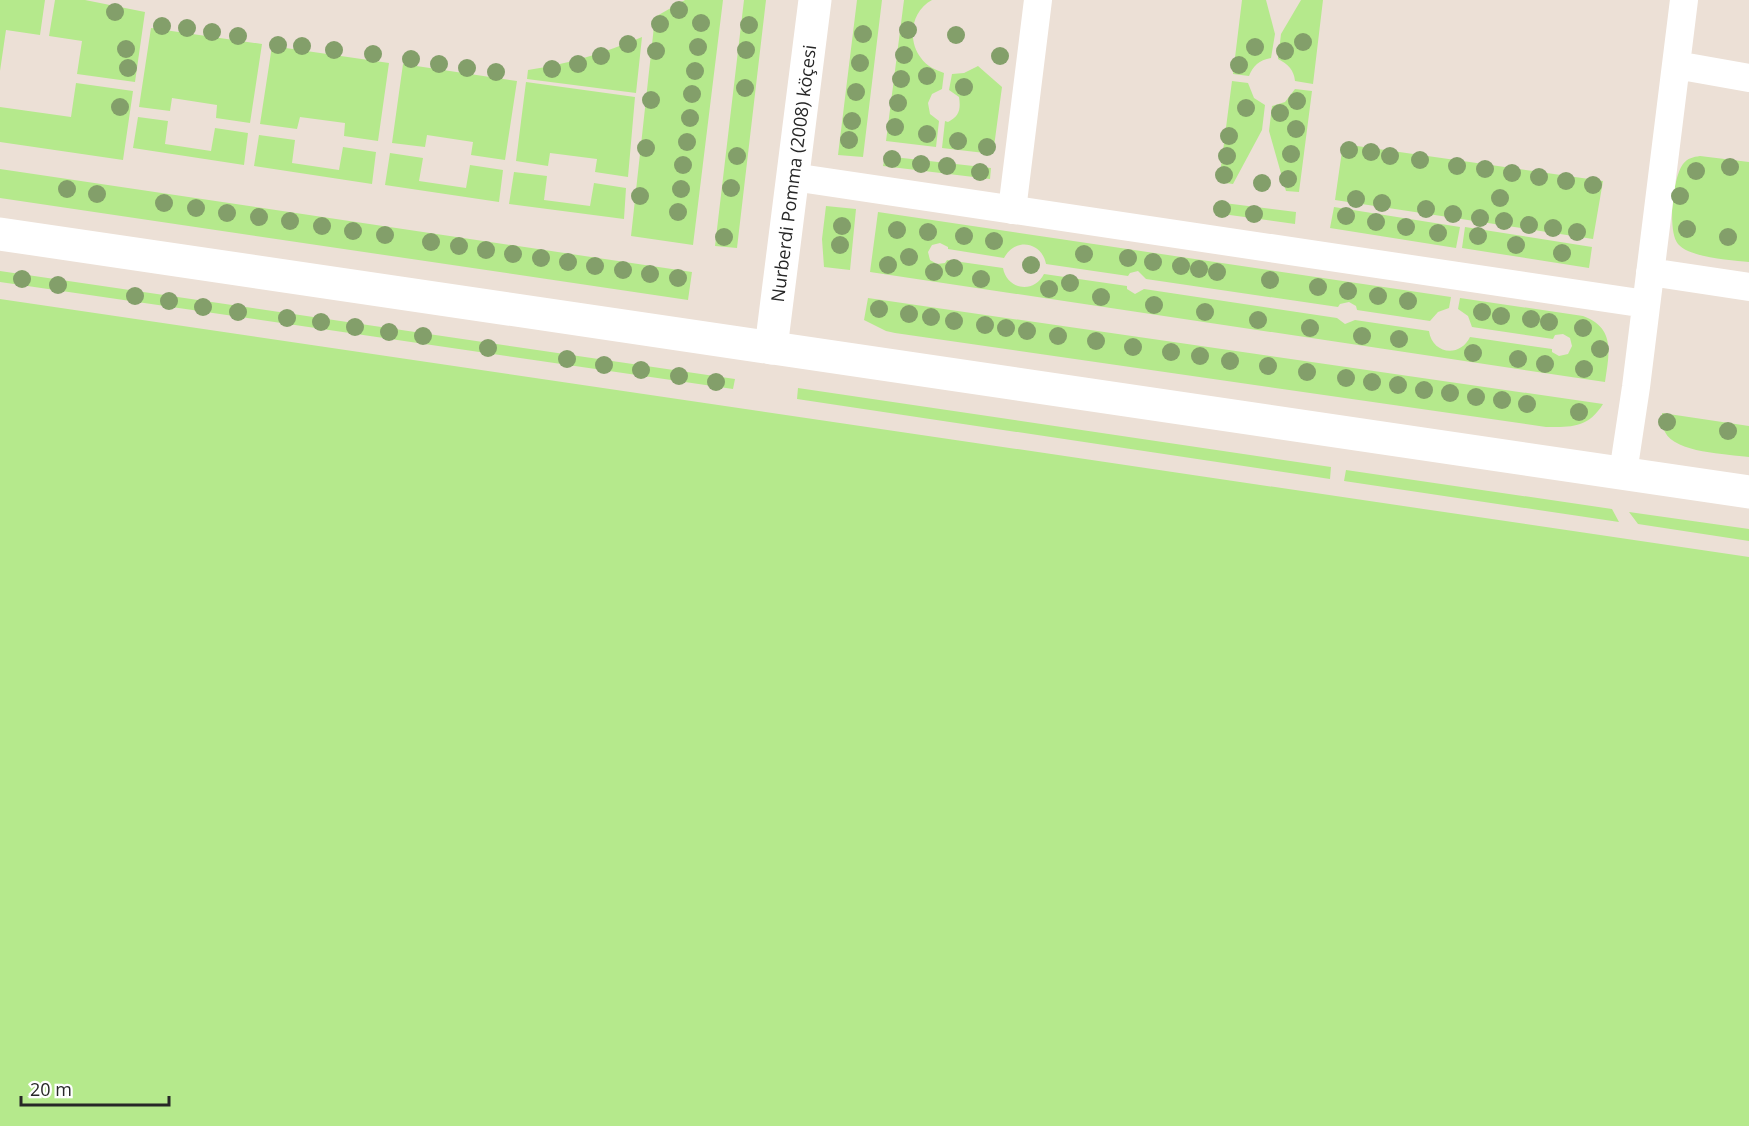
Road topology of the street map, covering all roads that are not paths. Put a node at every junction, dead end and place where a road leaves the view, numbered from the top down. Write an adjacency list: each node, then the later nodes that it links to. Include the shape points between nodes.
1 (815, 0): 6 (street, Nurberdi Pomma (2008) köçesi)
2 (1038, 0): 7 (lane)
3 (1684, 0): 4 (lane)
4 (1676, 65): 5 (lane); 9 (lane)
5 (1749, 78)
6 (792, 177): 7 (lane); 12 (street, Nurberdi Pomma (2008) köçesi)
7 (1012, 210): 11 (lane)
8 (0, 234): 12 (street)
9 (1650, 272): 10 (lane); 11 (lane)
10 (1749, 287)
11 (1646, 304): 13 (lane)
12 (771, 348): 13 (street)
13 (1623, 473): 14 (street)
14 (1749, 492)

